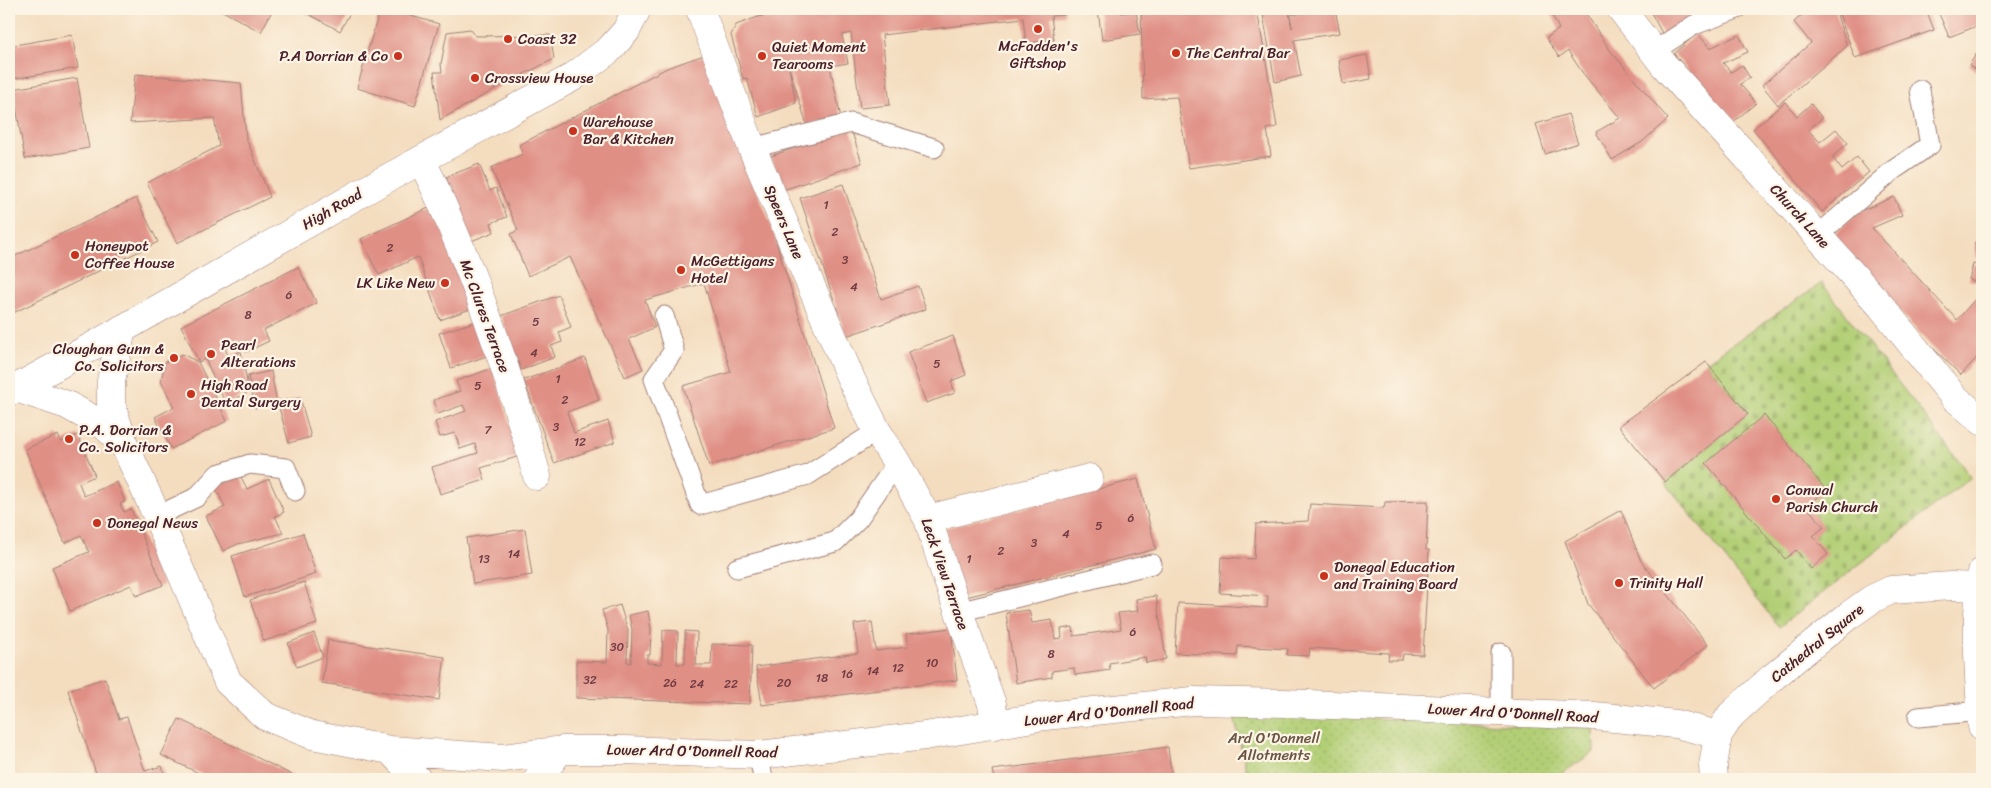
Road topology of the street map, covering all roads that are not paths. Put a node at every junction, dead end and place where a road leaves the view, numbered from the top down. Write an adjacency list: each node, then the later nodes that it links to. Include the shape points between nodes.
1 (637, 9): 9 (street, High Road, via 626,31 610,50 586,69)
2 (700, 9): 7 (street, Speers Lane)
3 (1621, 9): 5 (street, Church Lane)
4 (1737, 9): 5 (lane, via 1694,25)
5 (1654, 51): 10 (street, Church Lane)
6 (1920, 90): 10 (lane, via 1930,145 1892,171)
7 (752, 148): 8 (lane, via 851,123); 15 (street, Speers Lane)
8 (934, 148)
9 (421, 160): 12 (street, High Road); 18 (street, Mc Clures Terrace, via 432,178 477,288)
10 (1817, 236): 14 (street, Church Lane, via 1881,306 1949,392)
11 (664, 316): 15 (lane, via 674,350 654,379 700,505 808,475)
12 (122, 329): 13 (street, High Road); 16 (street, Lower Ard O'Donnell Road, via 111,381 111,404)
13 (12, 390): 16 (street, via 68,405 105,426)
14 (1982, 421)
15 (876, 431): 17 (street, Leck View Terrace)
16 (124, 444): 21 (street, Lower Ard O'Donnell Road)
17 (897, 463): 22 (street, Leck View Terrace); 24 (lane, via 858,519 835,542)
18 (537, 476)
19 (1089, 478): 22 (street)
20 (295, 491): 21 (lane, via 286,468 250,464 218,474 197,497)
21 (157, 516): 33 (street, Lower Ard O'Donnell Road, via 228,682 265,716 312,735)
22 (928, 519): 26 (street, Leck View Terrace)
23 (1152, 564): 26 (lane)
24 (737, 568)
25 (1981, 580): 30 (street); 32 (street, Cathedral Square, via 1951,586 1892,590 1872,599 1773,677 1731,715)
26 (958, 612): 31 (street, Leck View Terrace, via 992,704)
27 (1500, 652): 28 (lane)
28 (1501, 711): 31 (street, Lower Ard O'Donnell Road, via 1193,702 1045,716); 32 (street, Lower Ard O'Donnell Road, via 1676,724)
29 (1918, 718): 30 (lane)
30 (1982, 719)
31 (995, 725): 35 (street, Lower Ard O'Donnell Road)
32 (1718, 736): 38 (street, Cathedral Square)
33 (390, 750): 34 (street, Lower Ard O'Donnell Road, via 503,758); 36 (street)
34 (559, 751): 35 (street, Lower Ard O'Donnell Road, via 625,750); 37 (street)
35 (761, 767)
36 (417, 779)
37 (538, 779)
38 (1714, 779)

